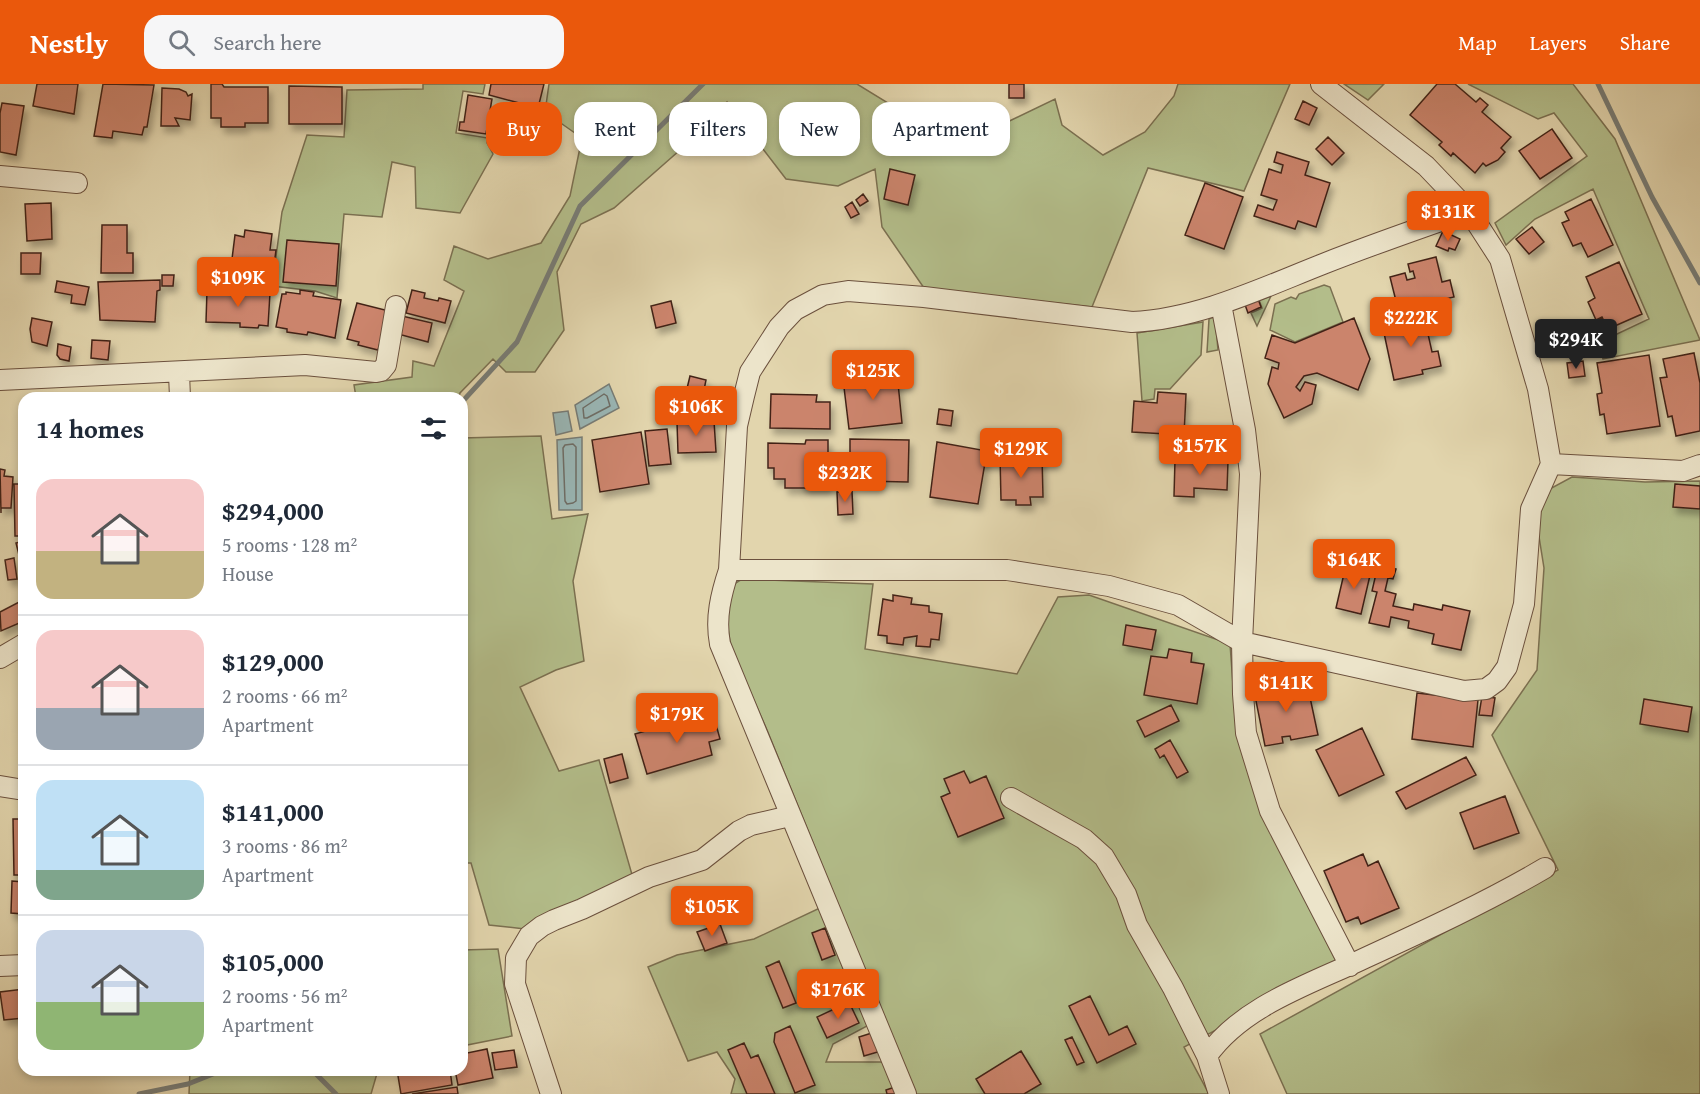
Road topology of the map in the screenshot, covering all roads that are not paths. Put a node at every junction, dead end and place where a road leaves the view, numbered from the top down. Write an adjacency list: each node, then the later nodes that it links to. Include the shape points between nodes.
1 (1321, 84): 4 (street, via 1426,166)
2 (0, 176): 3 (street)
3 (76, 183)
4 (1469, 211): 5 (street); 10 (street, via 1500,259 1538,389)
5 (1221, 304): 12 (street, via 1132,322 848,291 823,296 795,310 750,372 737,426); 13 (street, via 1250,474)
6 (396, 306): 7 (street, via 386,365 381,371 305,365)
7 (179, 373): 8 (street); 9 (street)
8 (0, 380)
9 (180, 392)
10 (1551, 464): 11 (street, via 1683,471); 13 (street, via 1531,509 1524,604 1508,667 1486,689 1464,691)
11 (1700, 465)
12 (729, 570): 13 (street, via 1007,570 1109,586 1178,604); 19 (street, via 719,614 720,644)
13 (1242, 642): 23 (street, via 1246,733 1266,800)
14 (18, 648): 15 (street)
15 (0, 658)
16 (0, 786): 17 (street)
17 (18, 789)
18 (1011, 798): 24 (street, via 1084,839 1104,857)
19 (790, 816): 25 (street, via 751,825 702,860 649,877 554,920 529,936 516,958 515,984); 26 (street)
20 (1545, 868): 23 (street, via 1499,895)
21 (18, 965): 22 (street)
22 (0, 966)
23 (1350, 966): 24 (street, via 1264,1007 1226,1033)
24 (1207, 1056): 27 (street)
25 (551, 1094)
26 (906, 1094)
27 (1219, 1094)

